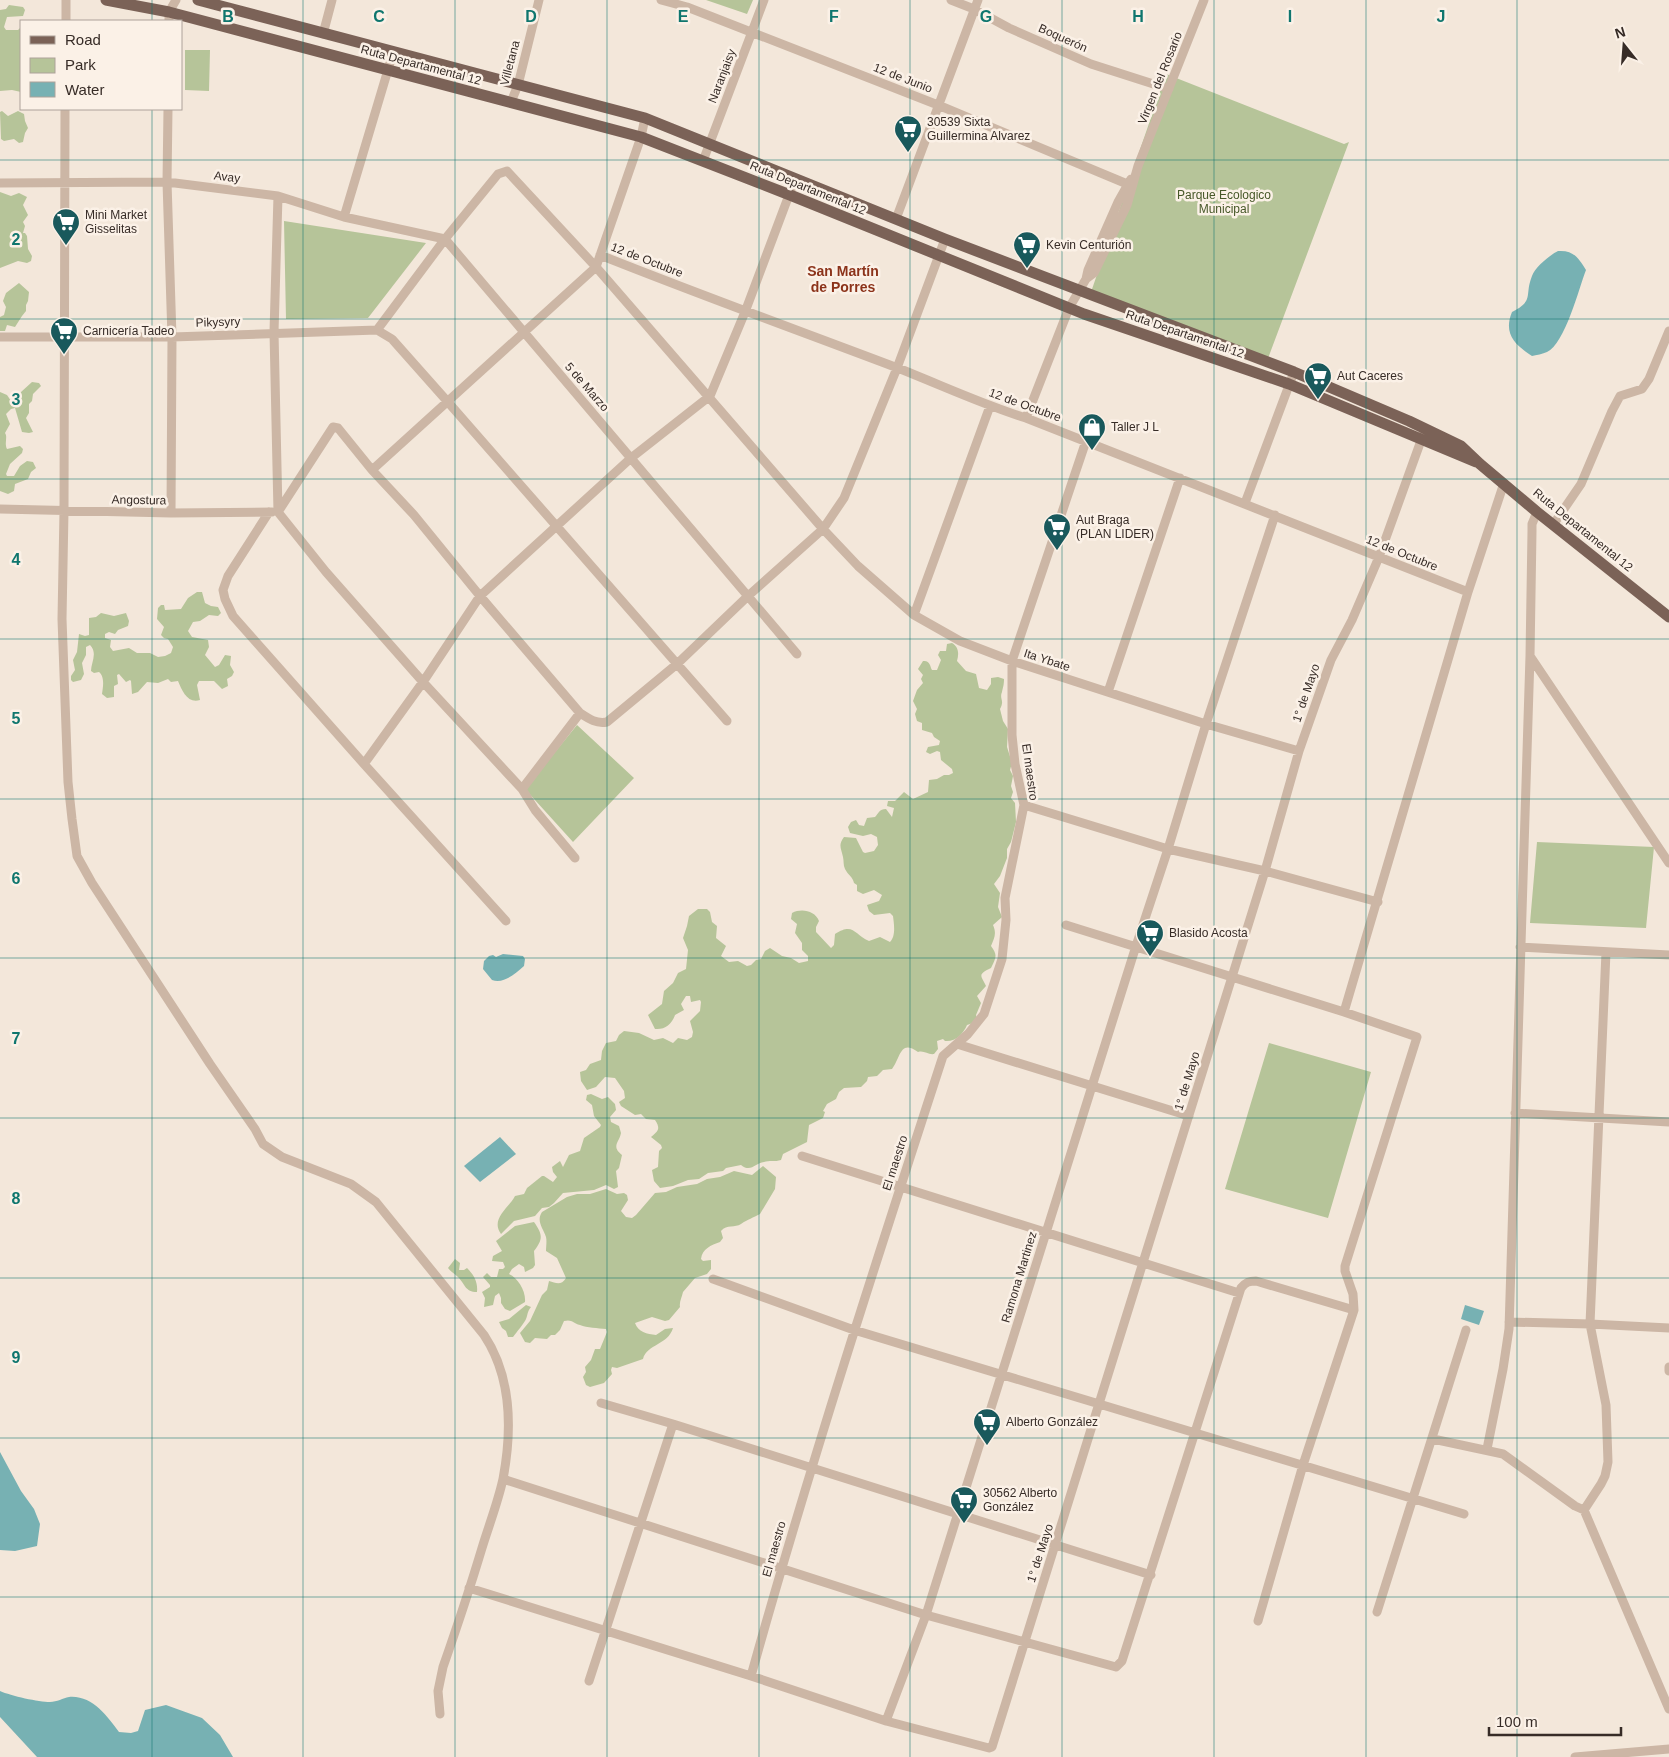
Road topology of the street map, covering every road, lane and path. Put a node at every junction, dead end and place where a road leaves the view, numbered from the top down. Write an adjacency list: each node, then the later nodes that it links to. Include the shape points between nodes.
1 (66, 0): 14 (street)
2 (106, 0): 13 (main road, Ruta Departamental 12)
3 (176, 0): 13 (street)
4 (198, 0): 16 (main road, Ruta Departamental 12)
5 (332, 0): 16 (street)
6 (539, 0): 19 (street, Villetana)
7 (661, 0): 15 (street, 12 de Junio)
8 (764, 0): 15 (street, Naranjaisy)
9 (951, 0): 12 (street, Boquerón)
10 (978, 0): 12 (street)
11 (1204, 0): 20 (street, Virgen del Rosario)
12 (974, 9): 20 (street, Boquerón, via 1091,64); 22 (street)
13 (169, 16): 18 (main road, Ruta Departamental 12)
14 (66, 20)
15 (752, 32): 22 (street, 12 de Junio); 27 (street, Naranjaisy)
16 (324, 34): 17 (main road, Ruta Departamental 12)
17 (393, 53): 18 (street); 19 (main road, Ruta Departamental 12)
18 (388, 70): 21 (main road, Ruta Departamental 12); 36 (street)
19 (518, 85): 21 (street, Villetana); 25 (main road, Ruta Departamental 12)
20 (1169, 89): 33 (street, Virgen del Rosario)
21 (511, 102): 26 (main road, Ruta Departamental 12)
22 (938, 105): 33 (street, 12 de Junio); 37 (street)
23 (65, 110): 31 (street)
24 (168, 110): 32 (street)
25 (645, 118): 26 (street); 27 (main road, Ruta Departamental 12)
26 (642, 137): 28 (main road, Ruta Departamental 12); 41 (street)
27 (710, 144): 28 (street, Naranjaisy); 29 (main road, Ruta Departamental 12)
28 (703, 161): 34 (main road, Ruta Departamental 12)
29 (795, 179): 34 (street); 37 (main road, Ruta Departamental 12)
30 (0, 182): 31 (street, Avay)
31 (64, 182): 32 (street, Avay); 50 (street)
32 (167, 182): 35 (street, Avay); 52 (street)
33 (1130, 185): 43 (street, Virgen del Rosario, via 1118,202)
34 (790, 195): 40 (main road, Ruta Departamental 12); 45 (street)
35 (278, 196): 36 (street, Avay); 48 (street)
36 (344, 217): 38 (street, Avay)
37 (896, 219): 39 (main road, Ruta Departamental 12)
38 (445, 239): 42 (street, Ita Ybate, via 498,174 507,171); 46 (street); 49 (street, 5 de Marzo)
39 (945, 239): 40 (street); 43 (main road, Ruta Departamental 12)
40 (940, 255): 44 (main road, Ruta Departamental 12); 53 (street)
41 (600, 256): 42 (street); 45 (street, 12 de Octubre)
42 (596, 266): 49 (street); 56 (street, Ita Ybate)
43 (1079, 290): 44 (street, Virgen del Rosario); 54 (main road, Ruta Departamental 12)
44 (1069, 308): 55 (main road, Ruta Departamental 12); 59 (street, Virgen del Rosario)
45 (746, 312): 53 (street, 12 de Octubre); 56 (street)
46 (377, 330): 48 (street, Pikysyry); 57 (street, via 392,339)
47 (1669, 331): 75 (street, via 1642,389 1620,396 1581,484)
48 (274, 332): 52 (street, Pikysyry); 71 (street)
49 (523, 332): 57 (street); 63 (street, 5 de Marzo)
50 (64, 336): 51 (street, Pikysyry); 52 (street, Pikysyry); 70 (street)
51 (0, 337)
52 (172, 337): 73 (street)
53 (897, 368): 58 (street, 12 de Octubre); 77 (street, via 844,498)
54 (1294, 372): 55 (street); 60 (main road, Ruta Departamental 12)
55 (1289, 384): 62 (main road, Ruta Departamental 12); 68 (street)
56 (710, 396): 63 (street); 77 (street, Ita Ybate)
57 (447, 401): 65 (street); 76 (street)
58 (990, 406): 59 (street, 12 de Octubre); 82 (street)
59 (1026, 418): 61 (street, 12 de Octubre)
60 (1426, 429): 62 (street, 1° de Mayo); 64 (main road, Ruta Departamental 12, via 1461,446)
61 (1086, 441): 66 (street, 12 de Octubre); 86 (street, El maestro)
62 (1421, 441): 64 (main road, Ruta Departamental 12); 78 (street, 1° de Mayo)
63 (631, 458): 76 (street); 81 (street, 5 de Marzo)
64 (1480, 464): 67 (main road, Ruta Departamental 12)
65 (372, 470): 71 (street, via 338,428 333,427); 80 (street, via 414,515)
66 (1180, 478): 68 (street, 12 de Octubre); 89 (street)
67 (1504, 483): 72 (main road, Ruta Departamental 12); 79 (street)
68 (1245, 503): 74 (street, 12 de Octubre)
69 (0, 509): 70 (street, Angostura)
70 (64, 511): 73 (street, Angostura); 139 (street, via 62,618 69,792 77,856 263,1144 282,1157 351,1184 376,1202 484,1335 501,1366 507,1394 508,1435)
71 (273, 512): 73 (street, Angostura); 88 (street); 94 (street, via 228,576 223,590 225,599 233,616)
72 (1537, 512): 75 (main road, Ruta Departamental 12); 85 (street, via 1532,524)
73 (171, 513)
74 (1275, 515): 78 (street, 12 de Octubre); 92 (street, Ramona Martinez)
75 (1553, 525): 83 (main road, Ruta Departamental 12)
76 (555, 526): 80 (street); 87 (street)
77 (823, 529): 81 (street); 82 (street, Ita Ybate, via 858,566)
78 (1378, 558): 79 (street, 12 de Octubre); 93 (street, 1° de Mayo, via 1331,660)
79 (1468, 592): 101 (street)
80 (480, 596): 88 (street); 90 (street)
81 (748, 596): 84 (street, 5 de Marzo); 87 (street)
82 (914, 614): 86 (street, Ita Ybate, via 960,641)
83 (1669, 617)
84 (797, 654)
85 (1530, 656): 99 (street); 105 (street)
86 (1012, 661): 89 (street, Ita Ybate); 96 (street, El maestro, via 1012,735)
87 (677, 664): 90 (street, via 607,722 594,721); 91 (street)
88 (423, 682): 94 (street); 95 (street)
89 (1108, 692): 92 (street, Ita Ybate)
90 (580, 713): 95 (street)
91 (728, 721)
92 (1206, 724): 93 (street, Ita Ybate); 97 (street, Ramona Martinez)
93 (1299, 751): 100 (street, 1° de Mayo)
94 (364, 764): 102 (street)
95 (522, 789): 98 (street)
96 (1024, 805): 97 (street); 110 (street, El maestro, via 1005,898 1002,959 984,1014)
97 (1168, 849): 100 (street); 104 (street, Ramona Martinez)
98 (575, 858)
99 (1669, 863)
100 (1265, 872): 101 (street); 108 (street, 1° de Mayo)
101 (1378, 902): 109 (street)
102 (506, 921)
103 (1066, 925): 104 (street)
104 (1136, 946): 108 (street); 111 (street, Ramona Martinez)
105 (1520, 947): 106 (street); 112 (street)
106 (1606, 952): 107 (street); 114 (street)
107 (1669, 954)
108 (1233, 977): 109 (street); 113 (street, 1° de Mayo)
109 (1344, 1012): 122 (street, via 1417,1037 1345,1266)
110 (957, 1044): 111 (street); 117 (street, El maestro, via 943,1056)
111 (1092, 1085): 113 (street); 118 (street, Ramona Martinez)
112 (1515, 1112): 114 (street); 123 (street)
113 (1189, 1116): 119 (street, 1° de Mayo)
114 (1599, 1118): 115 (street); 124 (street)
115 (1669, 1122)
116 (802, 1156): 117 (street)
117 (901, 1187): 118 (street); 126 (street, El maestro)
118 (1046, 1233): 119 (street); 130 (street, Ramona Martinez)
119 (1144, 1263): 121 (street); 132 (street, 1° de Mayo)
120 (713, 1279): 126 (street)
121 (1239, 1293): 122 (street, via 1245,1283 1256,1281); 134 (street)
122 (1354, 1310): 137 (street)
123 (1509, 1322): 124 (street); 136 (street)
124 (1590, 1324): 125 (street); 141 (street, via 1606,1405 1608,1462 1601,1484)
125 (1669, 1328)
126 (854, 1330): 130 (street); 138 (street, El maestro)
127 (1466, 1330): 135 (street)
128 (1669, 1367): 129 (street)
129 (1669, 1371)
130 (1001, 1374): 132 (street); 142 (street, Ramona Martinez)
131 (601, 1403): 133 (street)
132 (1100, 1404): 134 (street); 145 (street, 1° de Mayo)
133 (673, 1424): 138 (street); 144 (street)
134 (1195, 1432): 137 (street); 147 (street)
135 (1433, 1439): 136 (street); 140 (street)
136 (1487, 1449): 141 (street, via 1503,1454)
137 (1303, 1465): 140 (street); 151 (street)
138 (812, 1469): 142 (street); 146 (street, El maestro)
139 (503, 1479): 144 (street); 148 (street)
140 (1414, 1498): 143 (street); 149 (street)
141 (1584, 1510): 156 (street)
142 (957, 1514): 145 (street); 150 (street, Ramona Martinez)
143 (1464, 1514)
144 (640, 1524): 146 (street); 152 (street)
145 (1056, 1545): 147 (street); 153 (street, 1° de Mayo)
146 (781, 1569): 150 (street); 154 (street, El maestro)
147 (1150, 1575): 153 (street, via 1122,1661 1116,1667)
148 (470, 1588): 152 (street); 157 (street, via 443,1667 438,1691)
149 (1377, 1612)
150 (926, 1615): 153 (street); 158 (street, Ramona Martinez)
151 (1258, 1621)
152 (605, 1631): 154 (street); 155 (street)
153 (1025, 1642): 158 (street, 1° de Mayo, via 992,1747)
154 (751, 1676): 158 (street)
155 (589, 1681)
156 (1669, 1709)
157 (440, 1714)
158 (886, 1721)
159 (1669, 1749): 160 (street)
160 (1575, 1757)

